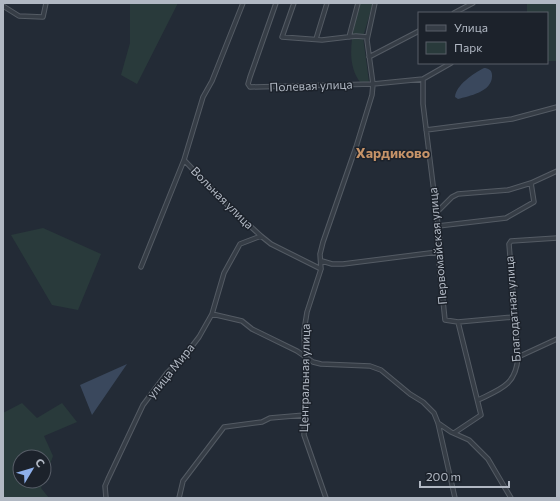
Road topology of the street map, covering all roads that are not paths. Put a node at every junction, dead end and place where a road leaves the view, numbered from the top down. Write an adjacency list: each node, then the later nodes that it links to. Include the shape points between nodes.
1 (46, 3): 9 (street, via 43,18 19,16)
2 (243, 3): 21 (street, via 212,81 203,96)
3 (276, 3): 18 (street, Полевая улица, via 250,77 250,86)
4 (294, 3): 14 (street, via 282,37)
5 (327, 3): 14 (street)
6 (358, 3): 12 (street)
7 (375, 3): 13 (street, Центральная улица)
8 (473, 3): 10 (street)
9 (3, 6)
10 (456, 12)
11 (418, 32): 15 (street)
12 (349, 37): 13 (street); 14 (street)
13 (367, 37): 15 (street, Центральная улица)
14 (316, 39)
15 (369, 57): 18 (street, Центральная улица)
16 (449, 64): 17 (street)
17 (424, 79): 18 (street, Полевая улица); 20 (street, Первомайская улица)
18 (373, 84): 29 (street, Центральная улица, via 356,147 323,242 320,254)
19 (557, 107): 20 (street, via 512,119)
20 (426, 130): 24 (street, Первомайская улица)
21 (184, 160): 26 (street, Вольная улица); 30 (street)
22 (557, 171): 23 (street)
23 (531, 183): 24 (street, via 514,188 458,194); 25 (street, via 534,202 524,210 500,220)
24 (436, 213): 25 (street, Первомайская улица)
25 (438, 226): 28 (street, Первомайская улица)
26 (261, 236): 31 (street, Вольная улица, via 271,244); 32 (street, улица Мира, via 240,244 224,273)
27 (557, 238): 33 (street, Благодатная улица, via 511,241 509,244)
28 (438, 252): 29 (street, via 343,264); 34 (street, Первомайская улица, via 444,317 448,322)
29 (322, 261): 31 (street, Центральная улица)
30 (141, 267)
31 (321, 269): 36 (street, Центральная улица, via 307,312 304,331)
32 (212, 314): 36 (street, via 242,321 252,329); 42 (street, улица Мира, via 199,337 143,405 105,486)
33 (514, 317): 34 (street); 37 (street, Благодатная улица)
34 (458, 322): 38 (street)
35 (557, 339): 37 (street)
36 (305, 356): 39 (street, Центральная улица); 40 (street, via 321,364 370,366 381,370 423,402 434,413)
37 (518, 357): 38 (street, Благодатная улица, via 514,378)
38 (478, 400): 41 (street, via 481,415)
39 (305, 415): 43 (street, via 270,418 262,422 224,427 183,481); 44 (street, Центральная улица, via 305,442)
40 (438, 423): 41 (street); 45 (street)
41 (454, 433): 46 (street, via 469,440 488,459)
42 (106, 498)
43 (179, 498)
44 (326, 498)
45 (455, 498)
46 (511, 498)

